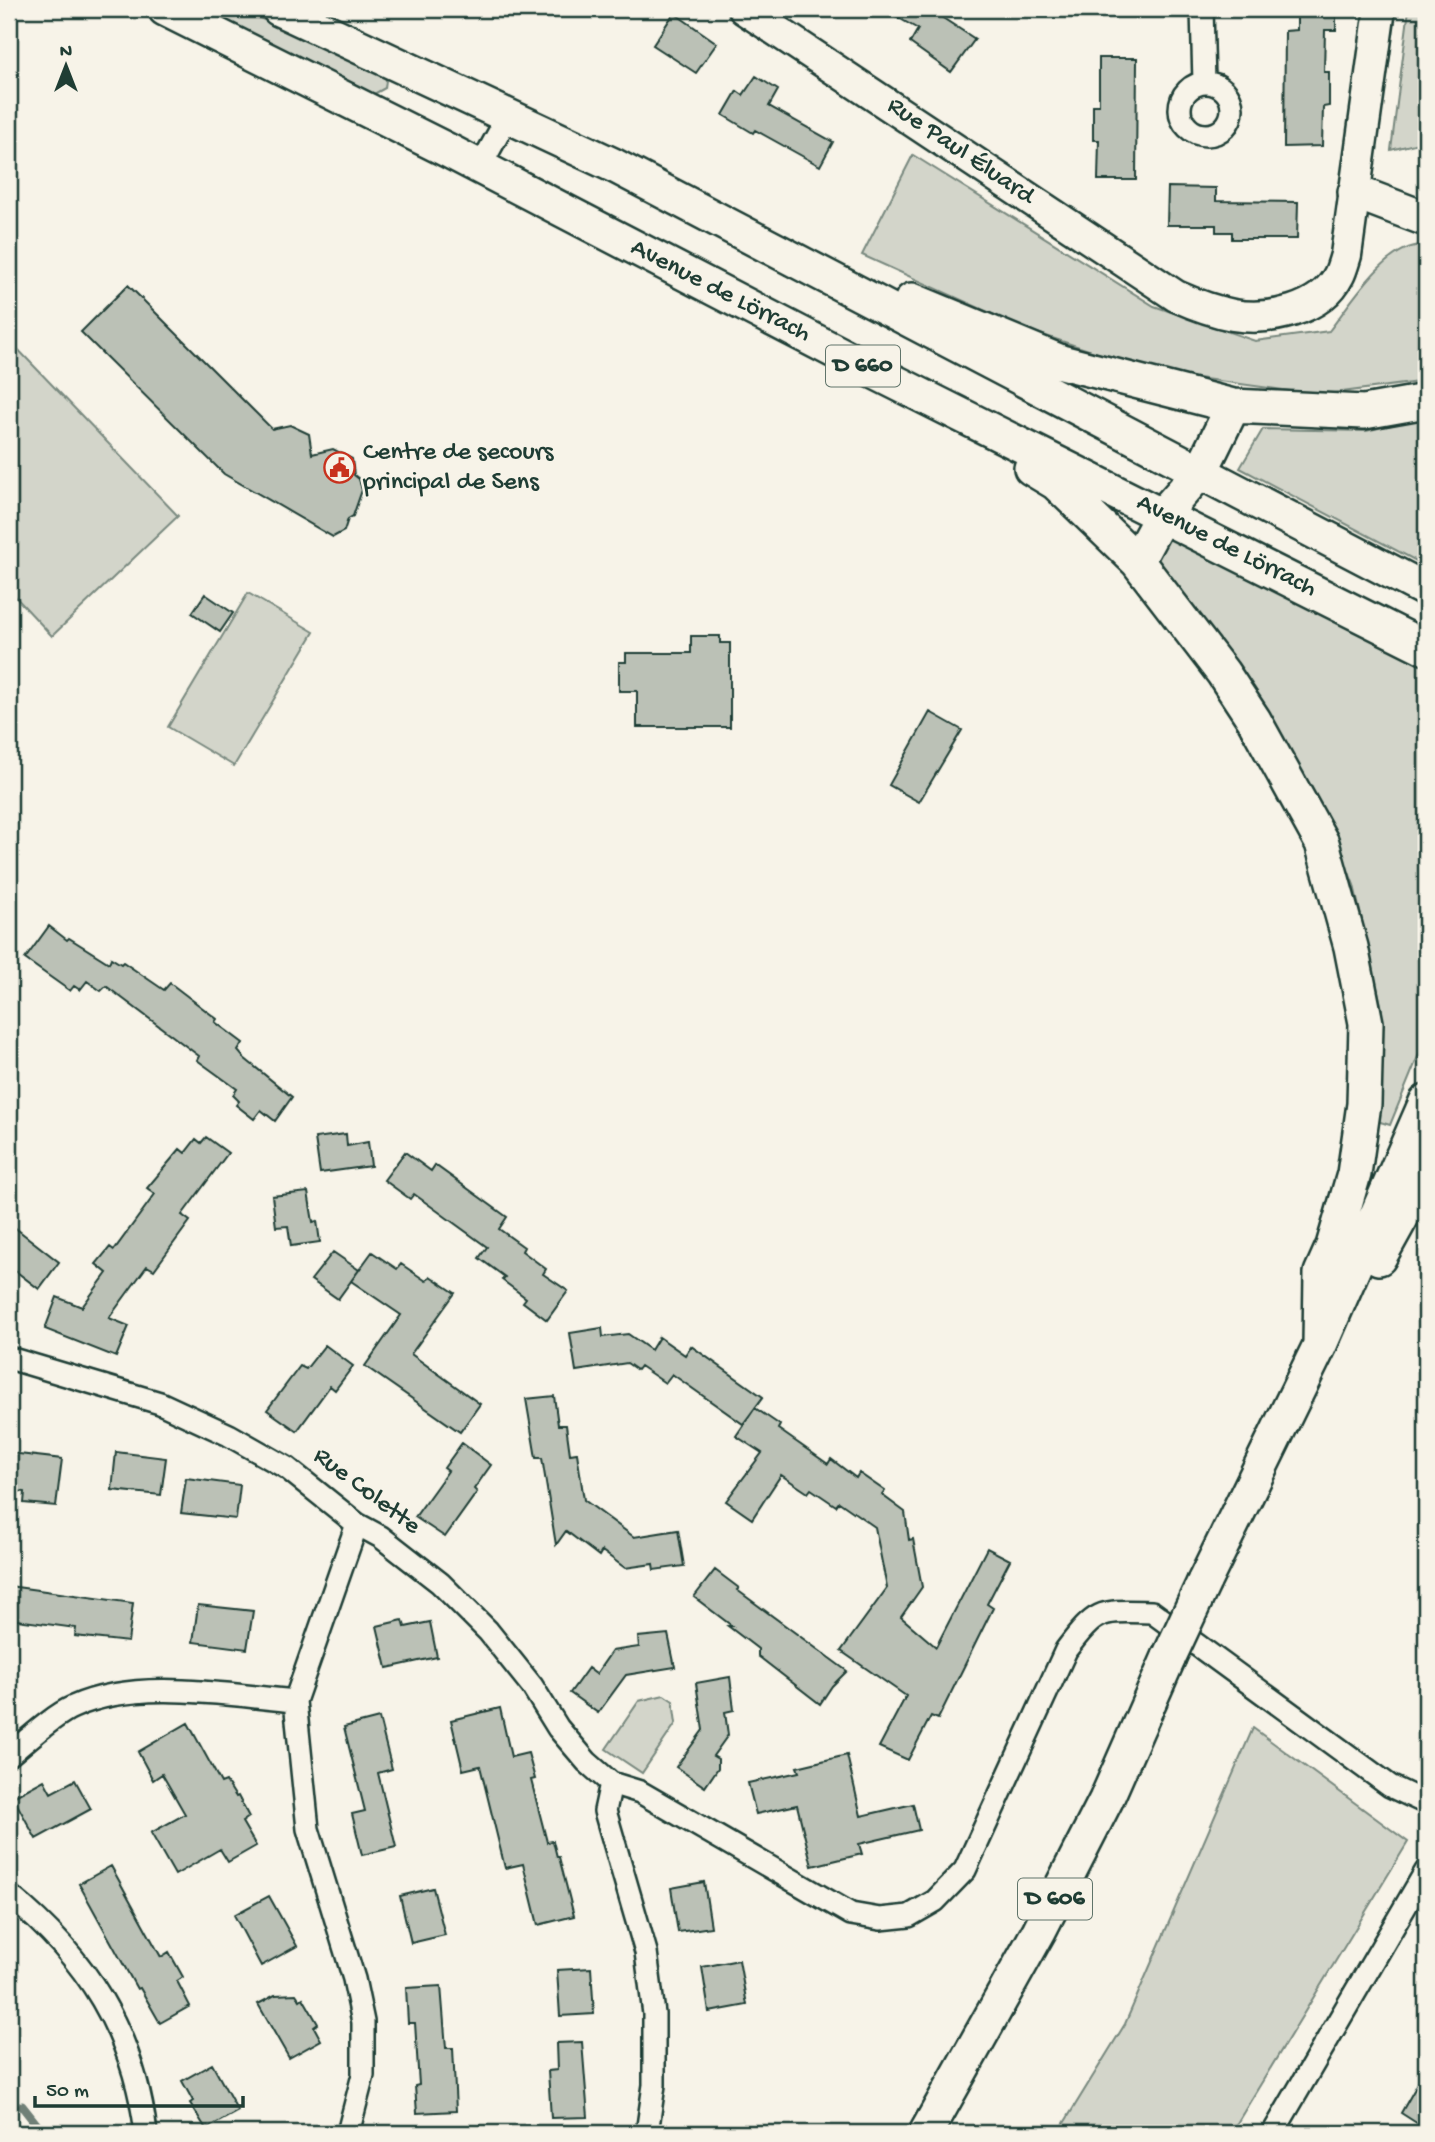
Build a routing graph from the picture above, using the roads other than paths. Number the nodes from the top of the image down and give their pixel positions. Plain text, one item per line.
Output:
1 (165, 9) edge
2 (279, 9) edge
3 (744, 9) edge
4 (1202, 9) edge
5 (1380, 9) edge
6 (1205, 83) dead end
7 (508, 116) junction
8 (480, 167) junction
9 (1354, 192) junction
10 (1426, 219) edge
11 (742, 233) junction
12 (871, 370) junction
13 (1426, 401) edge
14 (1233, 406) junction
15 (1201, 471) junction
16 (1162, 515) junction
17 (1137, 561) junction
18 (1426, 590) edge
19 (1426, 648) edge
20 (1426, 1102) edge
21 (1426, 1173) edge
22 (1339, 1300) junction
23 (1320, 1345) junction
24 (9, 1359) edge
25 (357, 1524) junction
26 (295, 1701) junction
27 (9, 1755) edge
28 (611, 1783) junction
29 (1426, 1803) edge
30 (1426, 1871) edge
31 (9, 1895) edge
32 (146, 2133) edge
33 (348, 2133) edge
34 (648, 2133) edge
35 (926, 2133) edge
36 (1273, 2133) edge

1 - 8 main road, Avenue de Lörrach / D 660
2 - 7 main road, Avenue de Lörrach / D 660
3 - 9 street, Rue Paul Éluard
4 - 6 street
5 - 9 street, Rue Paul Éluard
7 - 8 street
7 - 11 main road, Avenue de Lörrach / D 660
8 - 12 main road, Avenue de Lörrach / D 660
9 - 10 main road
11 - 14 main road
11 - 15 main road, Avenue de Lörrach / D 660
12 - 16 main road, Avenue de Lörrach / D 660
12 - 17 main road
13 - 14 main road
14 - 15 main road
15 - 16 main road
15 - 18 main road, Avenue de Lörrach / D 660
16 - 17 main road
16 - 19 main road, Avenue de Lörrach / D 660
17 - 23 main road
20 - 22 main road, D 606
21 - 22 main road
22 - 23 main road, D 606
23 - 35 main road, D 606, bridge
24 - 25 street, Rue Colette
25 - 26 street
25 - 28 street, Rue Colette
26 - 27 street
26 - 33 street
28 - 29 street
28 - 34 street
30 - 36 street
31 - 32 street

